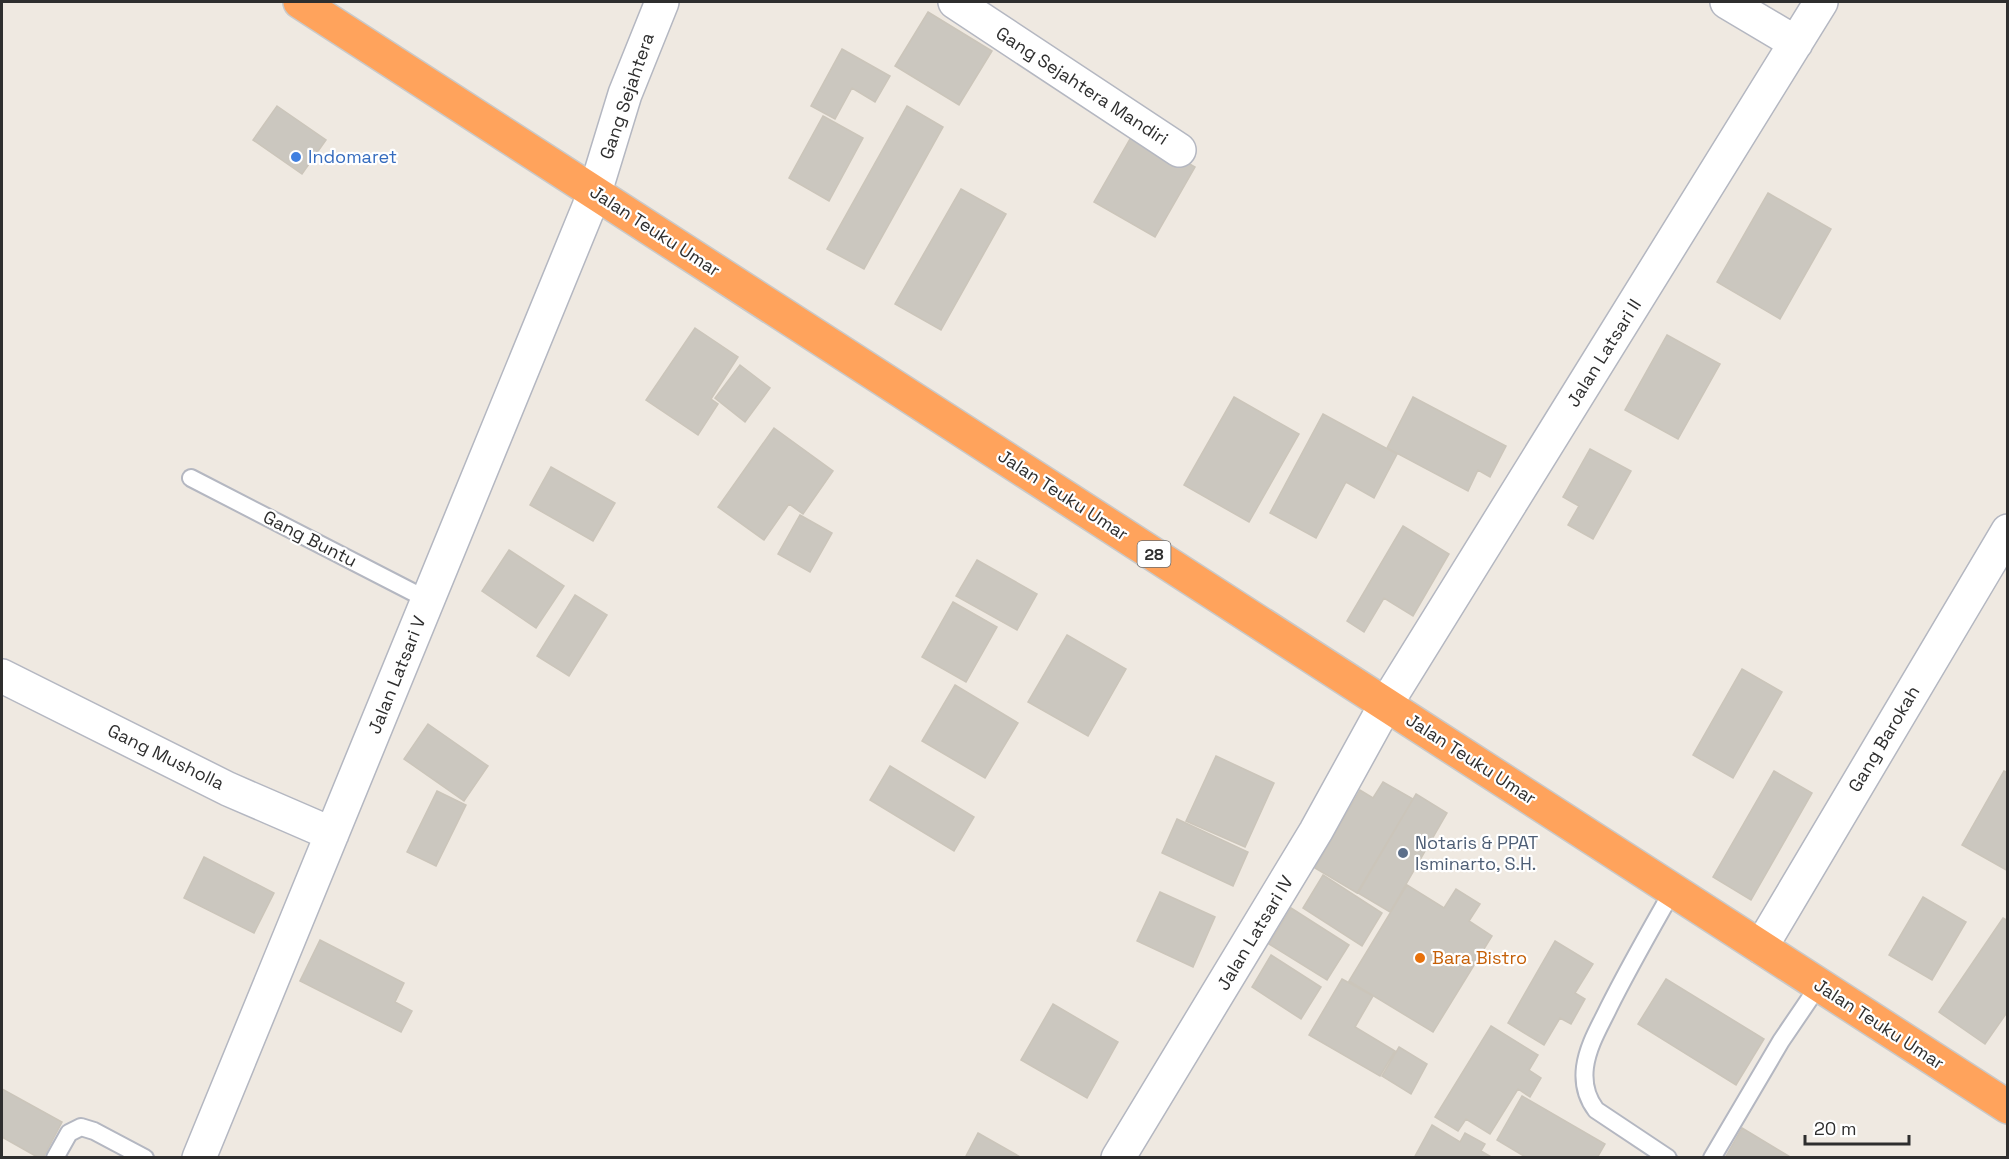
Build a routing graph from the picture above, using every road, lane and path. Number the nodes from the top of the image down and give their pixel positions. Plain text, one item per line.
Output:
1 (300, 2) edge
2 (662, 2) edge
3 (955, 2) edge
4 (1727, 2) edge
5 (1821, 2) edge
6 (1796, 43) junction
7 (1179, 150) dead end
8 (595, 192) junction
9 (191, 478) dead end
10 (2007, 531) edge
11 (428, 600) junction
12 (2, 676) edge
13 (1386, 704) junction
14 (332, 834) junction
15 (1673, 890) junction
16 (1761, 946) junction
17 (1819, 985) junction
18 (2007, 1107) edge
19 (55, 1158) edge
20 (145, 1158) edge
21 (199, 1158) edge
22 (1118, 1158) edge
23 (1668, 1158) edge
24 (1712, 1158) edge

1 - 8 highway, Jalan Teuku Umar / 28
2 - 8 street, Gang Sejahtera
3 - 7 street, Gang Sejahtera Mandiri
4 - 6 street
5 - 6 street, Jalan Latsari II
6 - 13 street, Jalan Latsari II
8 - 11 street, Jalan Latsari V
8 - 13 highway, Jalan Teuku Umar / 28
9 - 11 lane, Gang Buntu
10 - 16 street, Gang Barokah
11 - 14 street, Jalan Latsari V
12 - 14 street, Gang Musholla
13 - 15 highway, Jalan Teuku Umar / 28
13 - 22 street, Jalan Latsari IV
14 - 21 street, Jalan Latsari V
15 - 16 highway, Jalan Teuku Umar / 28
15 - 23 lane
16 - 17 highway, Jalan Teuku Umar / 28
17 - 18 highway, Jalan Teuku Umar / 28
17 - 24 lane
19 - 20 lane

